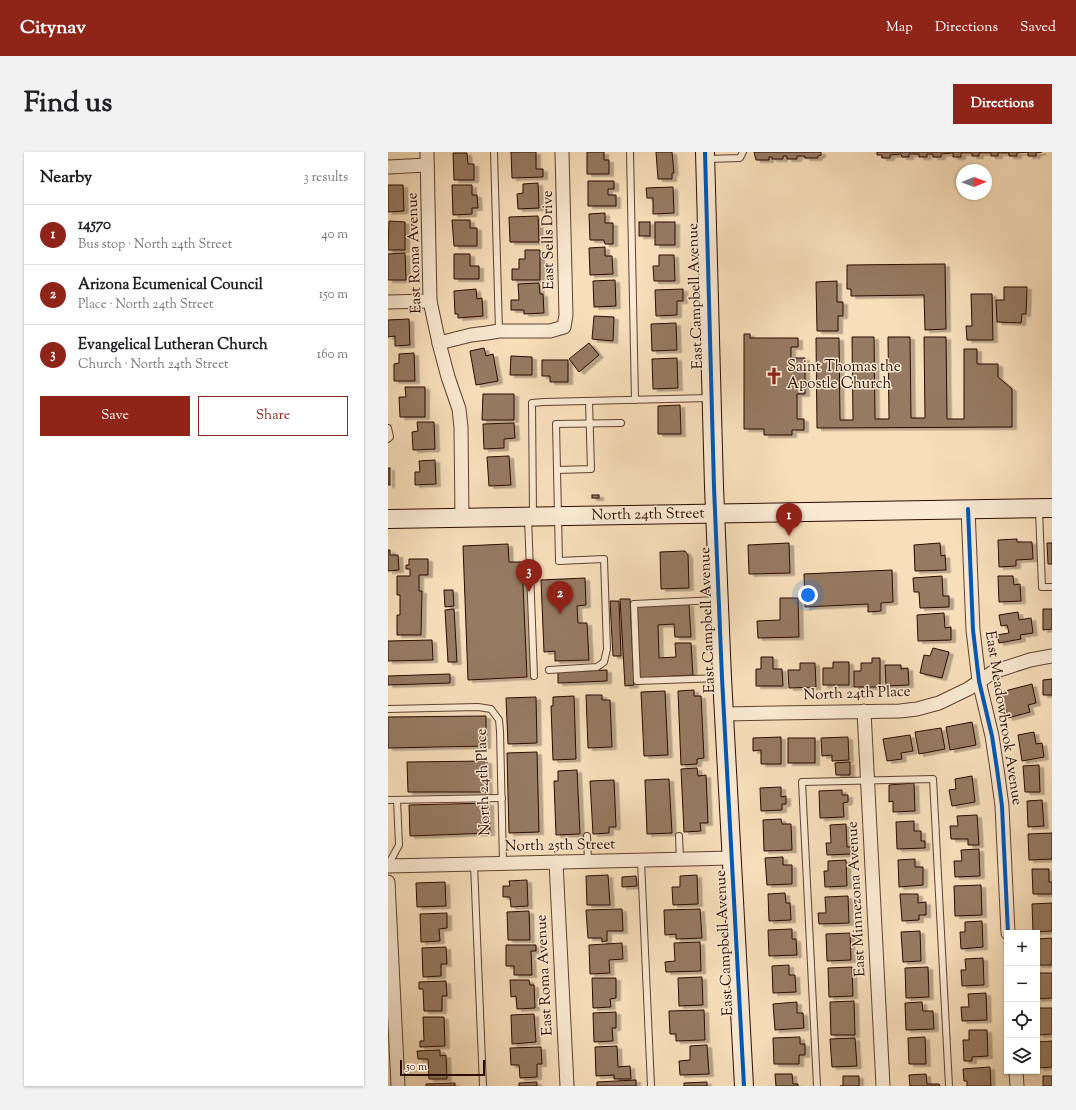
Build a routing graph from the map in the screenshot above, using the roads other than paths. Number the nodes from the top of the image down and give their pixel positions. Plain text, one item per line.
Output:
1 (427, 152) edge
2 (494, 152) edge
3 (562, 152) edge
4 (630, 152) edge
5 (744, 152) edge
6 (705, 156) edge
7 (427, 165) junction
8 (388, 167) edge
9 (430, 301) junction
10 (388, 302) edge
11 (499, 331) junction
12 (439, 343) junction
13 (711, 398) junction
14 (635, 400) junction
15 (589, 401) junction
16 (590, 423) junction
17 (621, 423) dead end
18 (388, 428) edge
19 (388, 439) edge
20 (557, 470) junction
21 (1045, 508) edge
22 (968, 509) junction
23 (716, 513) junction
24 (558, 516) junction
25 (530, 517) junction
26 (462, 518) junction
27 (388, 519) edge
28 (1052, 587) edge
29 (719, 600) junction
30 (1052, 656) edge
31 (549, 670) dead end
32 (534, 676) dead end
33 (722, 678) junction
34 (979, 681) junction
35 (388, 709) edge
36 (864, 711) junction
37 (725, 714) junction
38 (867, 780) junction
39 (502, 798) junction
40 (388, 800) edge
41 (397, 800) junction
42 (587, 836) dead end
43 (679, 836) dead end
44 (732, 858) junction
45 (680, 860) junction
46 (641, 861) junction
47 (556, 862) junction
48 (588, 862) junction
49 (503, 863) junction
50 (474, 864) junction
51 (388, 865) edge
52 (388, 882) edge
53 (1008, 930) edge
54 (1016, 1074) edge
55 (398, 1086) edge
56 (483, 1086) edge
57 (567, 1086) edge
58 (652, 1086) edge
59 (744, 1086) edge
60 (817, 1086) edge
61 (883, 1086) edge
62 (949, 1086) edge
63 (1017, 1086) edge

1 - 7 street, East Roma Avenue
2 - 11 lane
3 - 11 street, East Sells Drive
4 - 14 lane
5 - 6 lane
6 - 13 street, East Campbell Avenue
7 - 8 street
7 - 9 street, East Roma Avenue
9 - 10 street
9 - 12 street, East Roma Avenue
11 - 12 street
12 - 26 street, East Roma Avenue
13 - 14 lane
13 - 23 street, East Campbell Avenue
14 - 15 lane
15 - 16 lane
15 - 25 lane
16 - 17 lane
16 - 20 lane
16 - 20 lane
18 - 19 lane
20 - 24 lane
21 - 22 street, North 24th Street
21 - 28 lane
22 - 23 street, North 24th Street
22 - 34 street, East Meadowbrook Avenue
23 - 24 street, North 24th Street
23 - 29 street, East Campbell Avenue
24 - 25 street, North 24th Street
24 - 31 lane
25 - 26 street, North 24th Street
25 - 32 lane
26 - 27 street, North 24th Street
29 - 33 street, East Campbell Avenue
29 - 33 lane
30 - 34 street, North 24th Place
33 - 37 street, East Campbell Avenue
34 - 36 street, North 24th Place
34 - 53 street, East Meadowbrook Avenue
35 - 39 lane, North 24th Place
36 - 37 street, North 24th Place
36 - 38 street, East Minnezona Avenue
37 - 44 street, East Campbell Avenue
38 - 60 lane
38 - 61 street, East Minnezona Avenue
38 - 62 lane
39 - 41 lane
39 - 49 lane, North 24th Place
40 - 41 lane
41 - 51 lane
42 - 48 lane
43 - 45 lane
44 - 45 street, North 25th Street
44 - 59 street, East Campbell Avenue
45 - 46 street, North 25th Street
46 - 48 street, North 25th Street
46 - 58 lane
47 - 48 street, North 25th Street
47 - 49 street, North 25th Street
47 - 57 street, East Roma Avenue
49 - 50 street, North 25th Street
50 - 51 street, North 25th Street
50 - 56 lane
52 - 55 street
54 - 63 street

